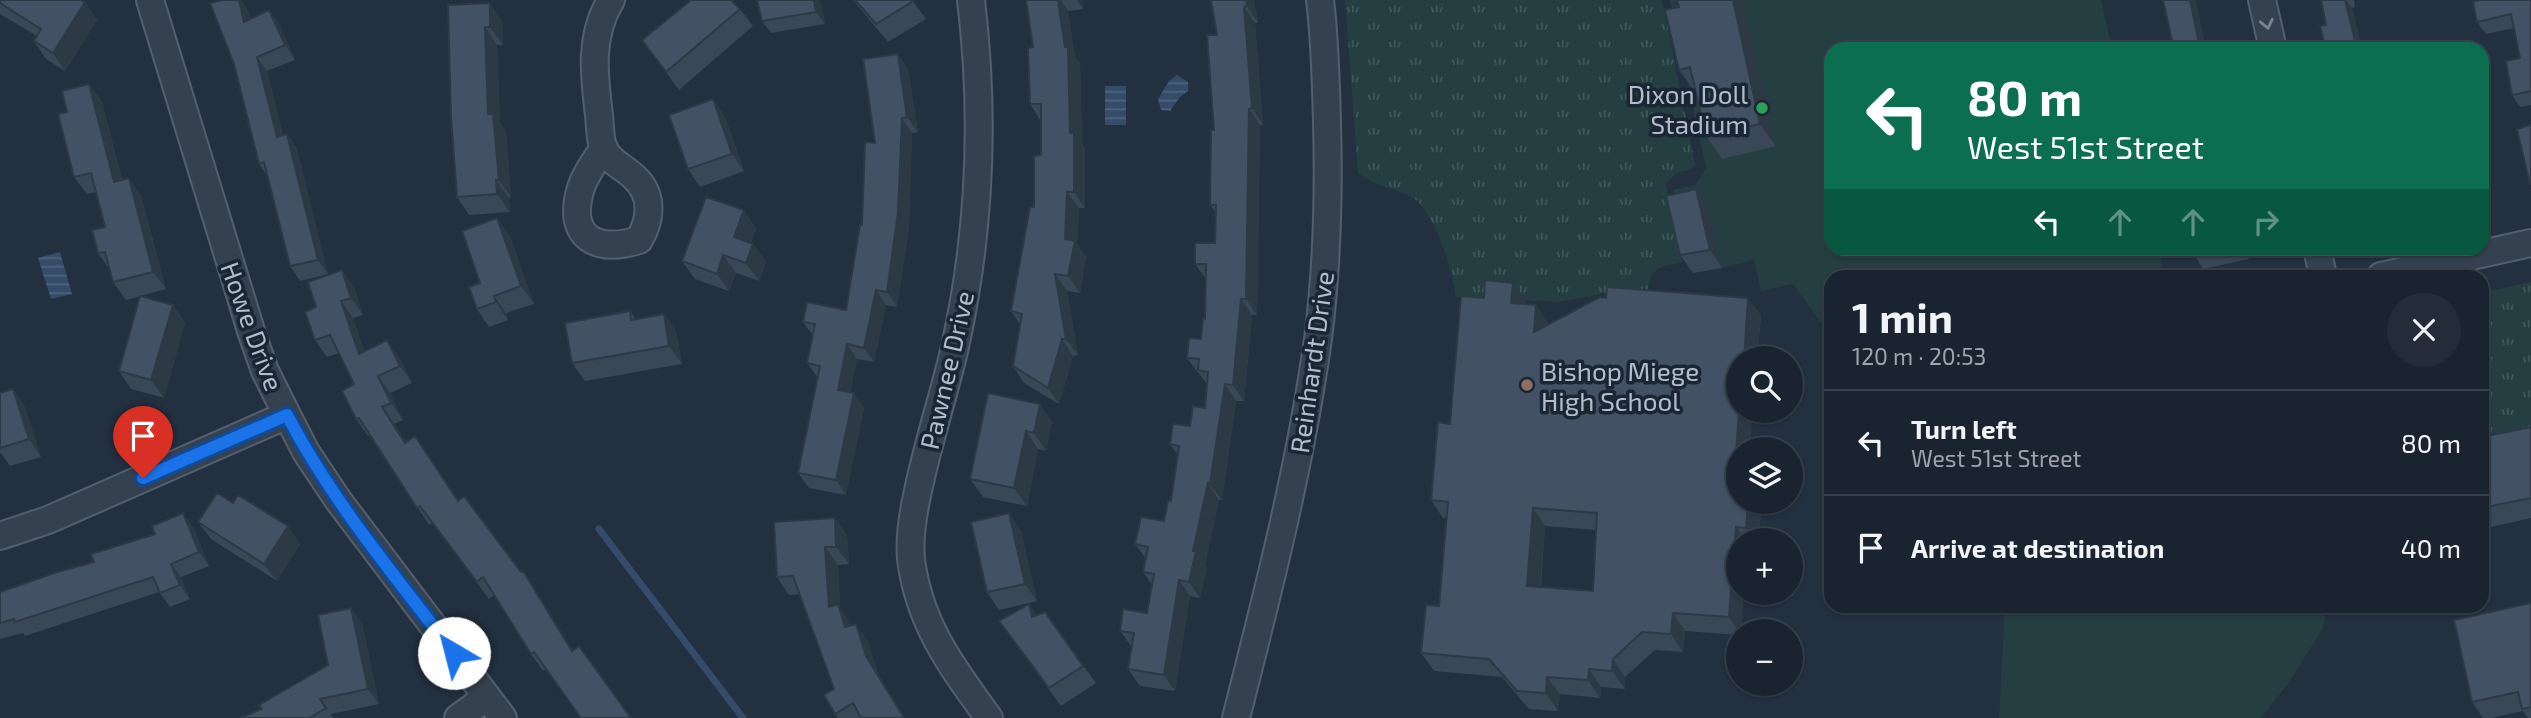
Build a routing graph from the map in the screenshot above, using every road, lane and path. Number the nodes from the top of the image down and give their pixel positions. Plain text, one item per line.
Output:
1 (150, 0) edge
2 (611, 0) edge
3 (971, 0) edge
4 (1320, 0) edge
5 (2262, 0) edge
6 (2271, 42) edge
7 (604, 148) dead end
8 (2531, 243) edge
9 (2489, 252) edge
10 (2472, 256) edge
11 (2408, 270) edge
12 (287, 415) junction
13 (0, 536) edge
14 (487, 697) junction
15 (458, 718) edge
16 (503, 718) edge
17 (989, 718) edge
18 (1237, 718) edge

1 - 12 street, Howe Drive
2 - 7 street
3 - 17 street, Pawnee Drive
4 - 18 street, Reinhardt Drive
5 -> 6 street
8 - 9 street
10 - 11 street
12 - 13 street
12 - 14 street, Howe Drive
14 - 15 street
14 - 16 street, Howe Drive

